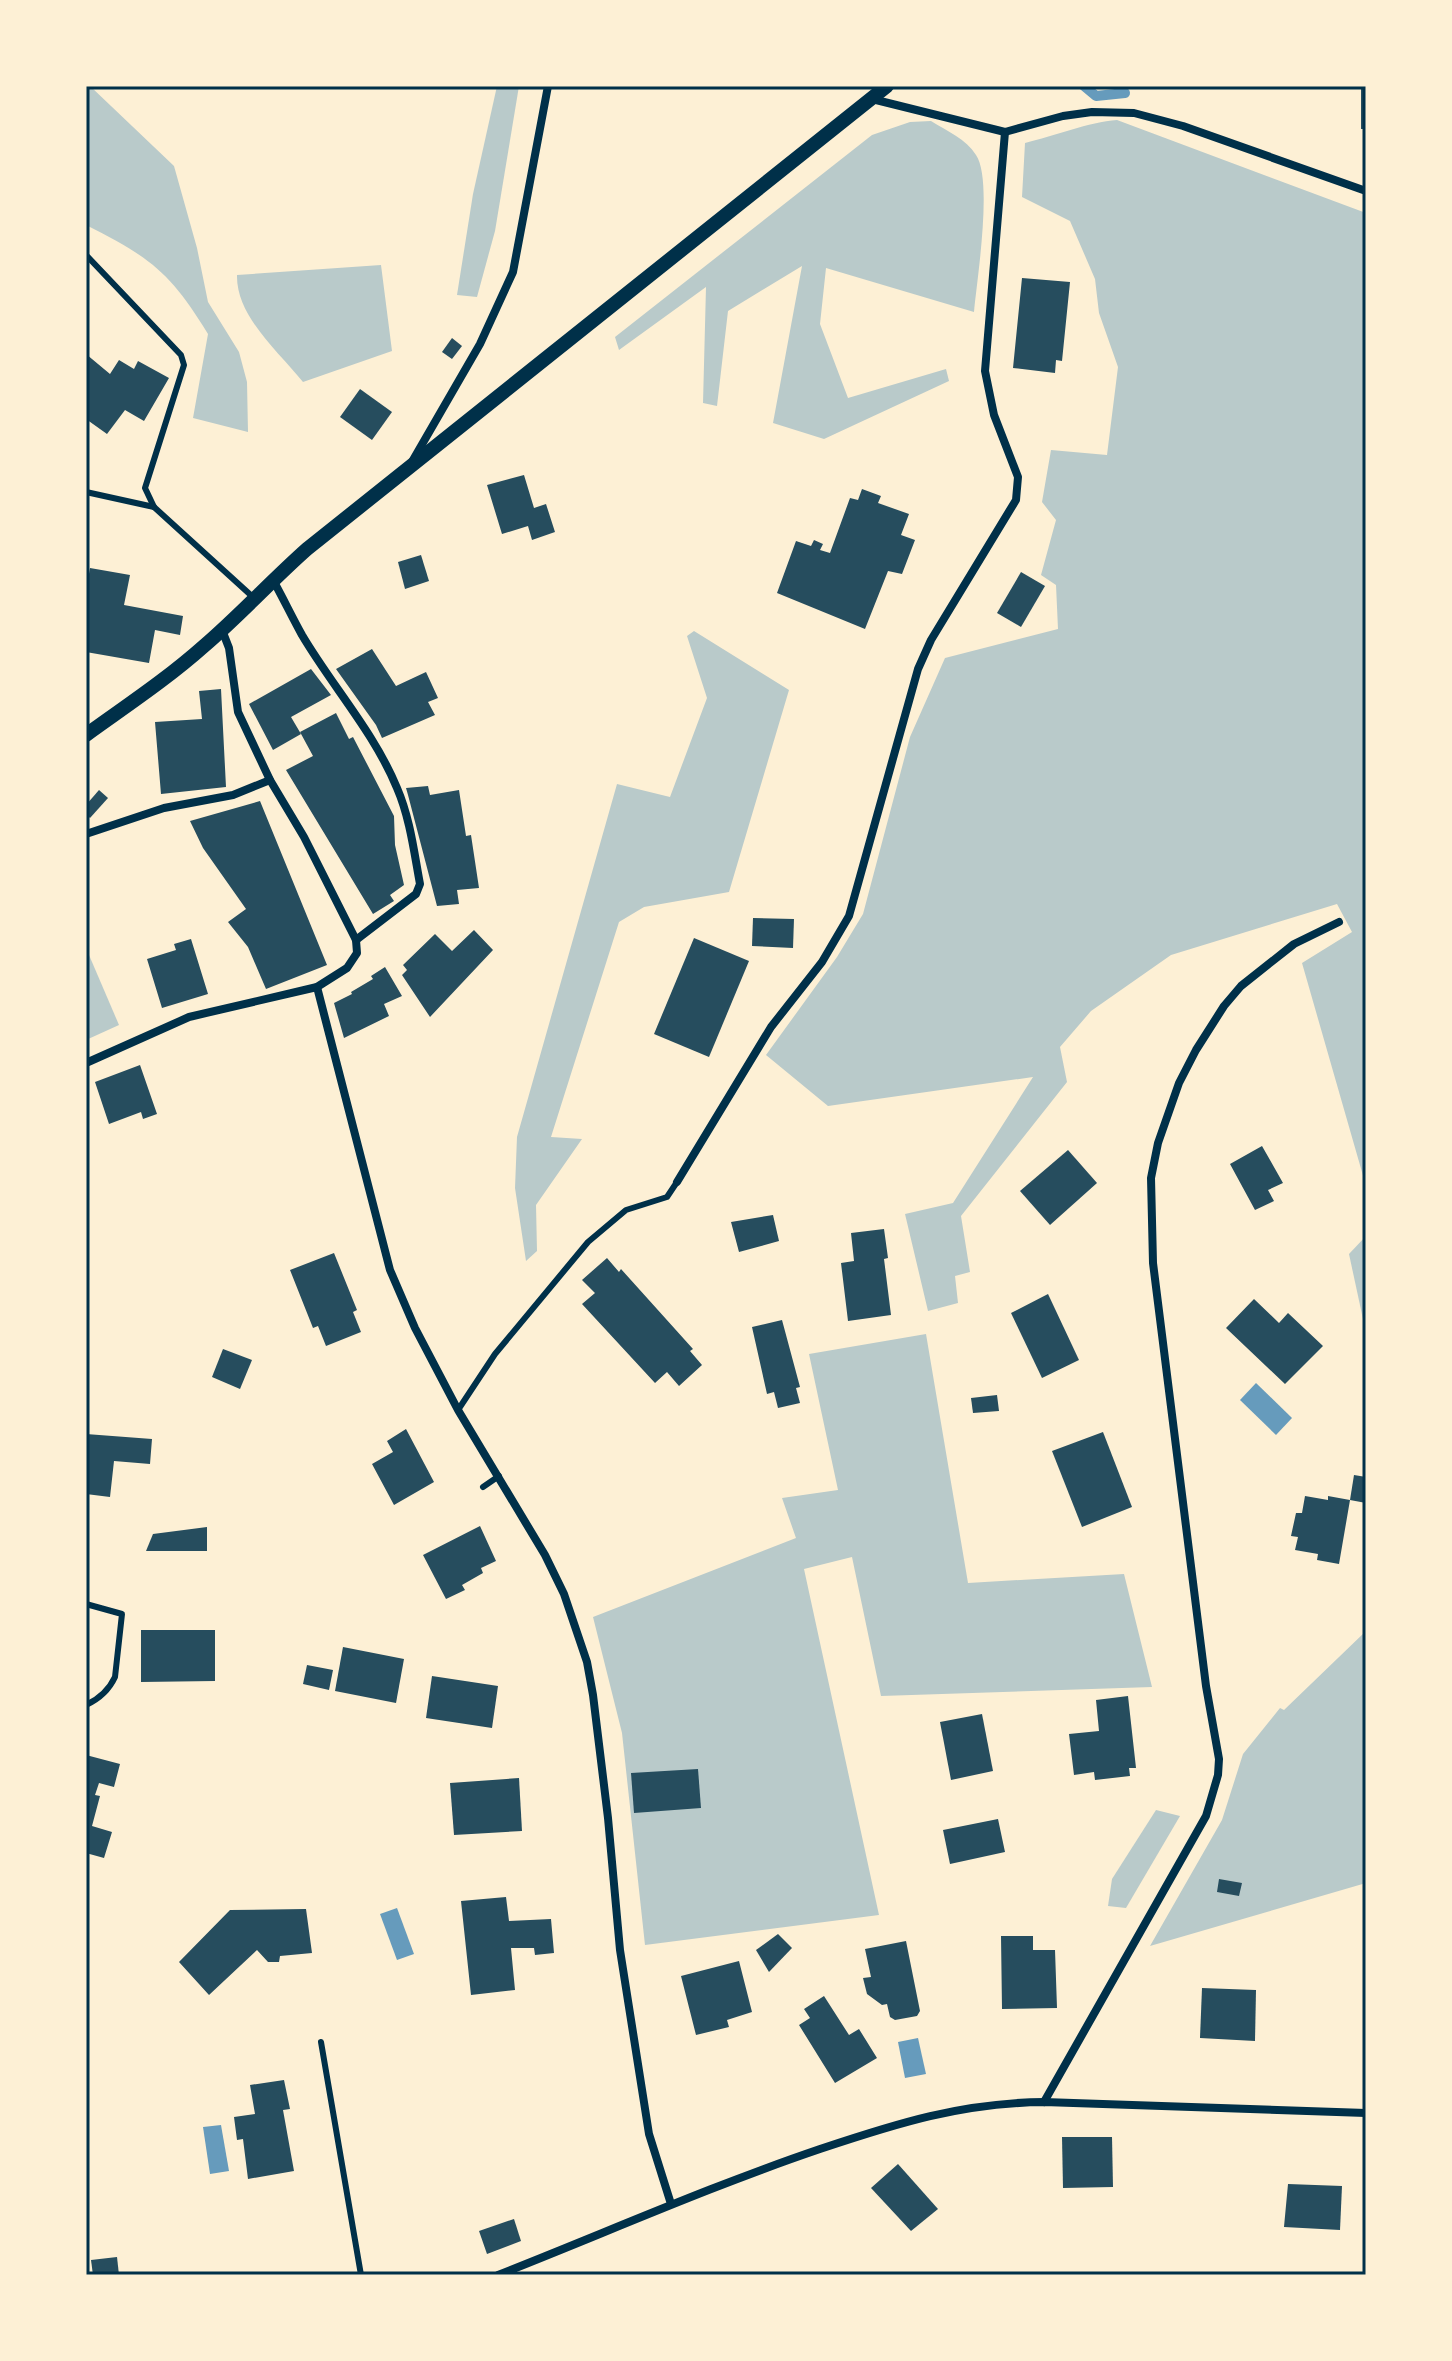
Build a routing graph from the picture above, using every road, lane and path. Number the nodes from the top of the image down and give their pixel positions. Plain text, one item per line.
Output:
1 (548, 86) edge
2 (887, 86) edge
3 (872, 98) junction
4 (1005, 132) junction
5 (1366, 191) edge
6 (86, 255) edge
7 (407, 471) junction
8 (86, 492) edge
9 (154, 507) junction
10 (273, 579) junction
11 (254, 598) junction
12 (222, 630) junction
13 (86, 735) edge
14 (270, 780) junction
15 (86, 834) edge
16 (1339, 922) dead end
17 (356, 940) junction
18 (317, 987) junction
19 (86, 1063) edge
20 (677, 1182) joint
21 (458, 1410) junction
22 (499, 1476) junction
23 (483, 1487) dead end
24 (86, 1604) edge
25 (86, 1705) edge
26 (321, 2042) dead end
27 (1044, 2102) junction
28 (1366, 2113) edge
29 (671, 2204) junction
30 (361, 2275) edge
31 (498, 2275) edge

1 - 7 street
2 - 3 street
3 - 4 street
3 - 7 street
4 - 5 street
4 - 20 street
6 - 9 lane
7 - 10 street
8 - 9 lane
9 - 11 lane
10 - 11 street
10 - 17 street
11 - 12 street
12 - 13 street
12 - 14 street
14 - 15 street
14 - 17 street
16 - 27 street
17 - 18 street
18 - 19 street
18 - 21 street
20 - 21 lane
21 - 22 street
22 - 23 lane
22 - 29 street
24 - 25 lane
26 - 30 lane
27 - 28 street
27 - 29 street
29 - 31 street

